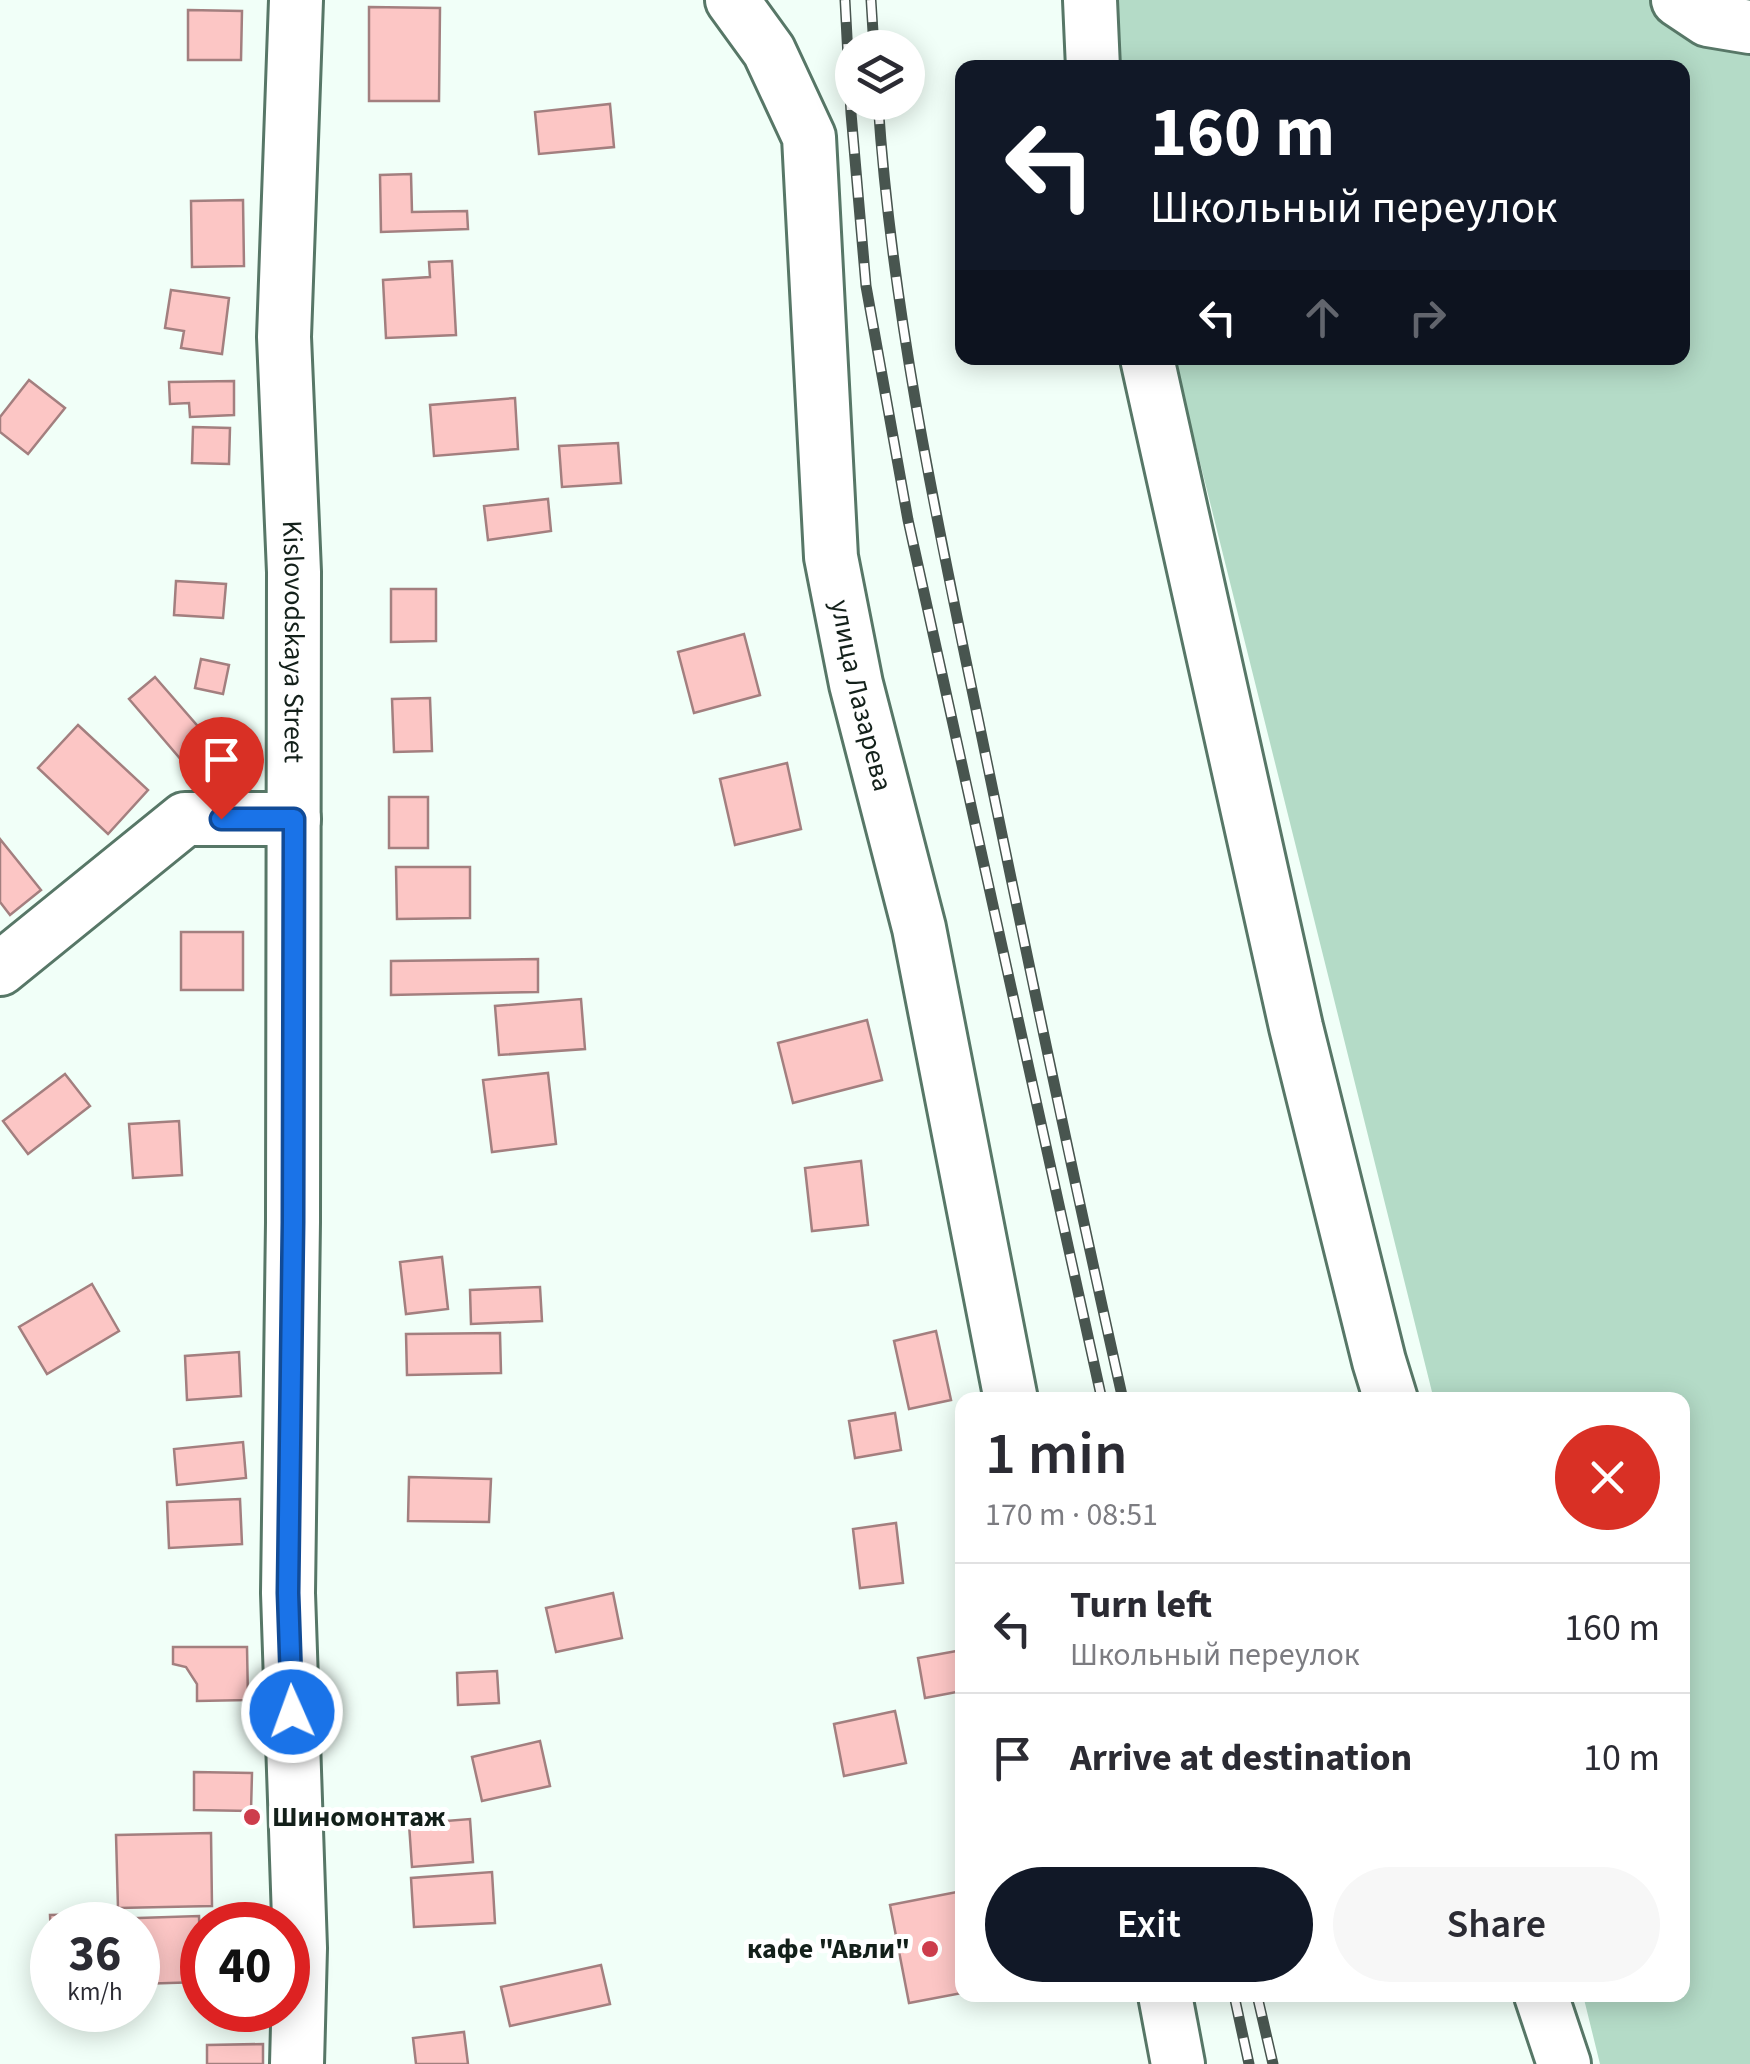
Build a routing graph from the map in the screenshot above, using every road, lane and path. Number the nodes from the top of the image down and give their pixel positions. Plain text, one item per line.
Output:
1 (296, 0) edge
2 (732, 0) edge
3 (1090, 0) edge
4 (1678, 0) edge
5 (1750, 27) edge
6 (1093, 60) edge
7 (1149, 365) edge
8 (294, 819) junction
9 (0, 968) edge
10 (1009, 1392) edge
11 (1388, 1392) edge
12 (1167, 2002) edge
13 (1543, 2002) edge
14 (298, 2064) edge
15 (1178, 2064) edge
16 (1564, 2064) edge

1 - 8 street, Kislovodskaya Street
2 - 10 street, улица Лазарева
3 - 6 street
4 - 5 street
7 - 11 street
8 - 9 street
8 - 14 street, Kislovodskaya Street
12 - 15 street
13 - 16 street

